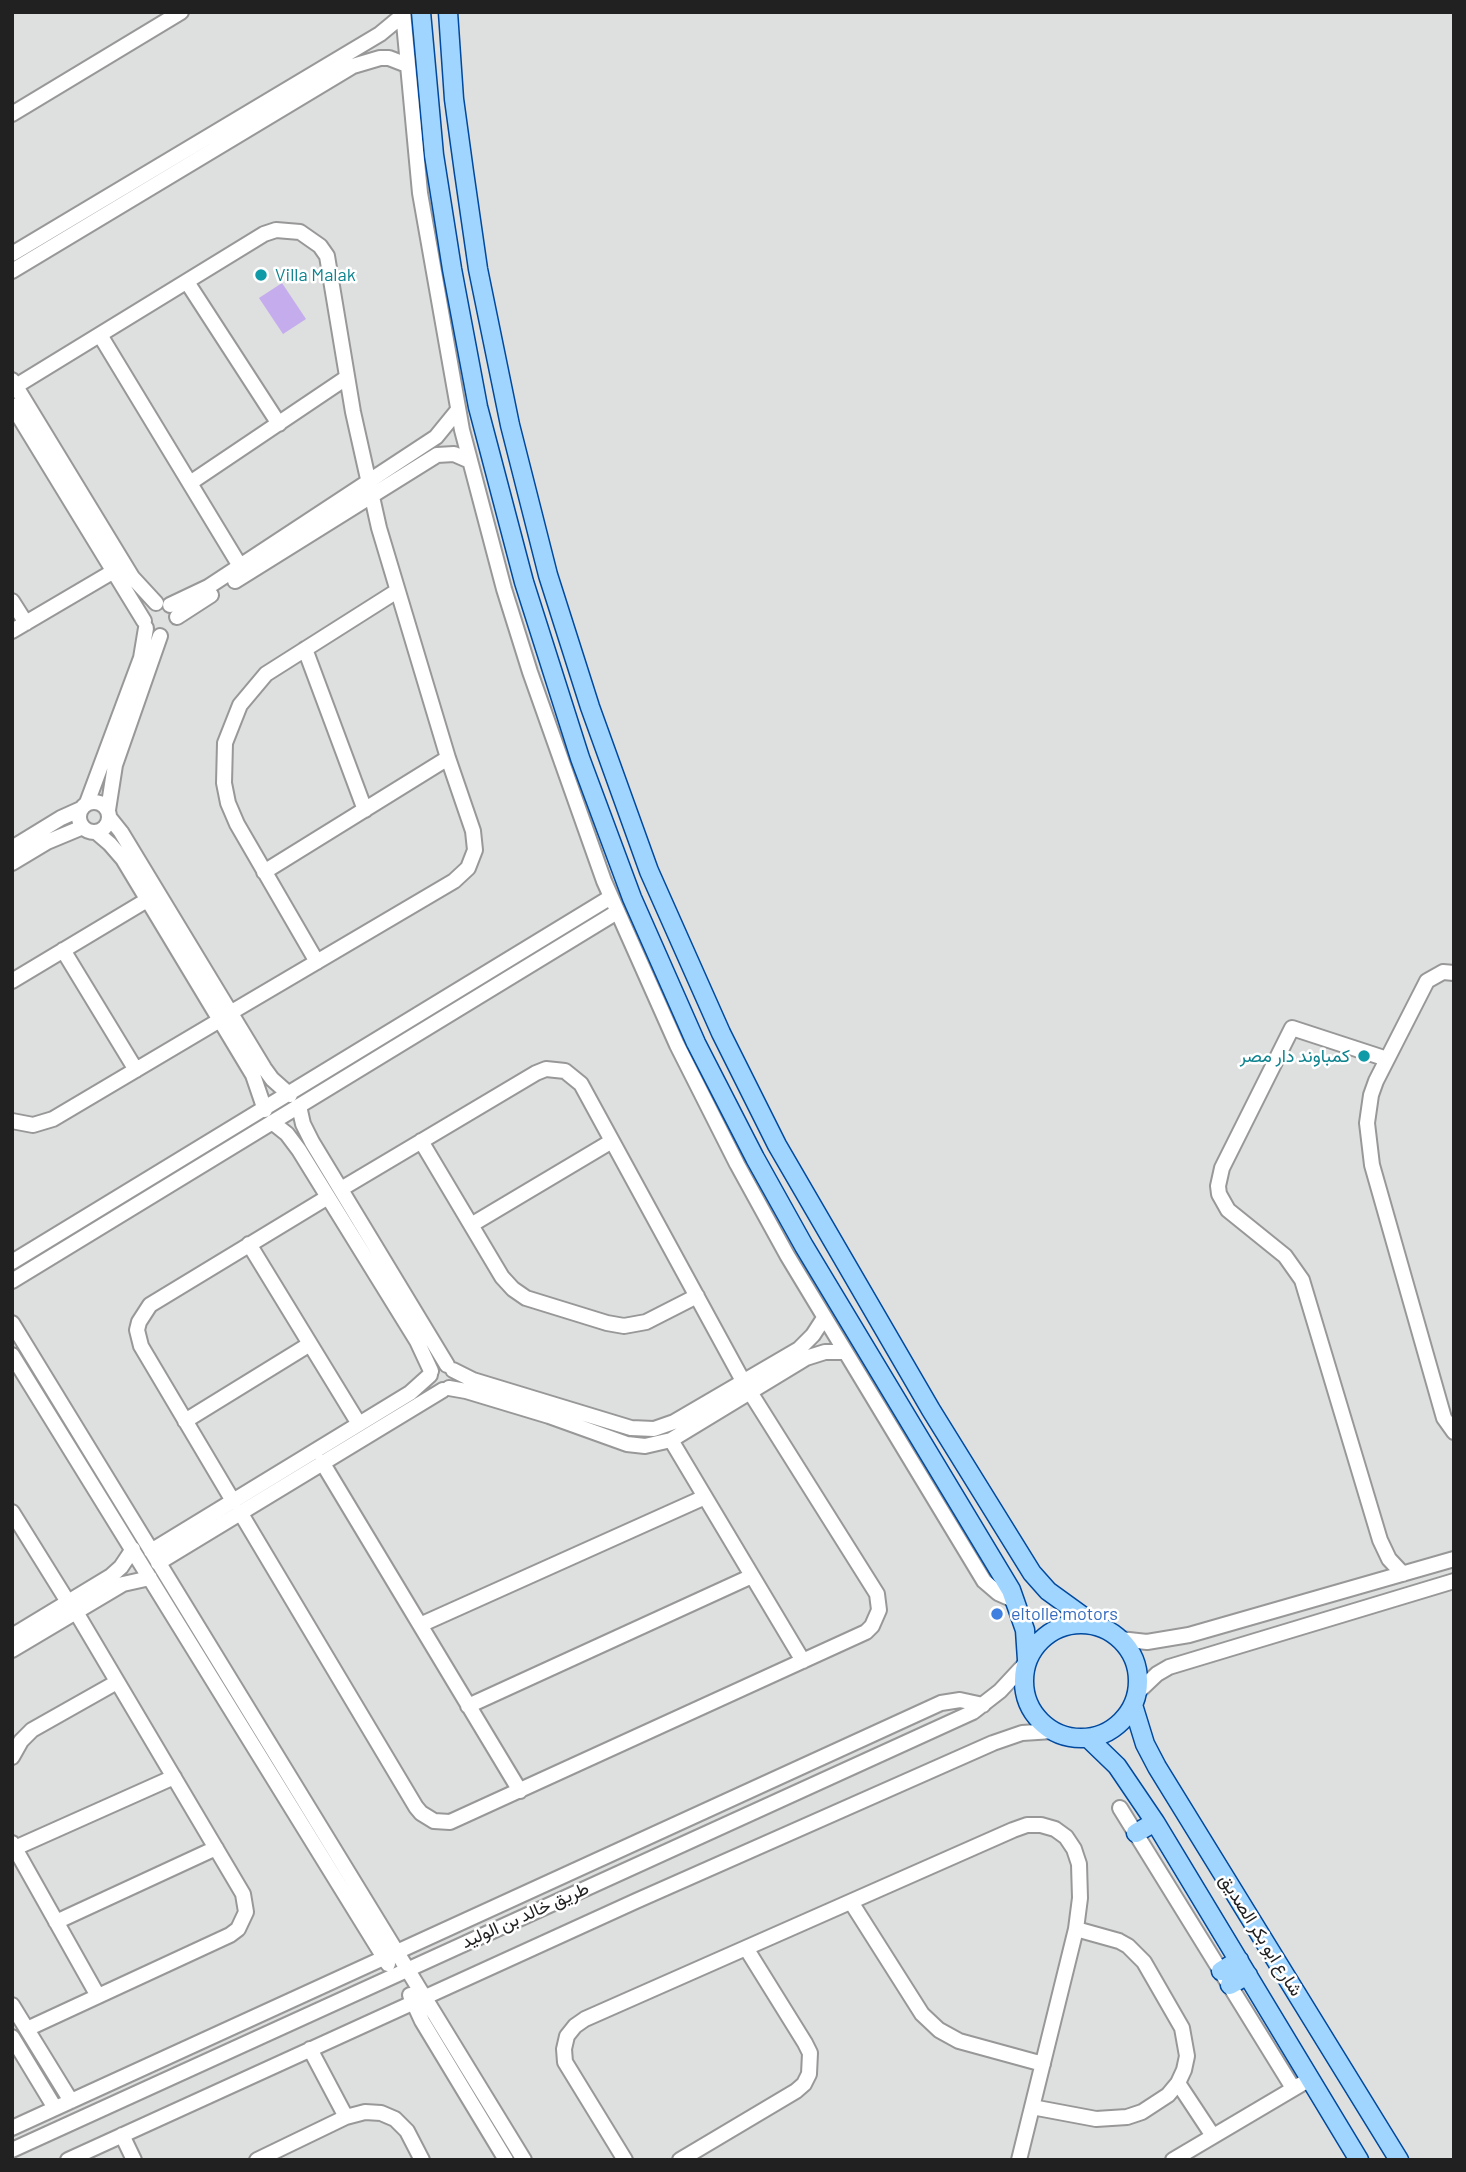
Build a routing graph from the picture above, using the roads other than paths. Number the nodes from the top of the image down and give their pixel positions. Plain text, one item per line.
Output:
1 (151, 12) edge
2 (181, 12) edge
3 (421, 12) edge
4 (448, 12) edge
5 (403, 14) edge
6 (152, 30) junction
7 (407, 65) junction
8 (12, 114) edge
9 (81, 221) junction
10 (12, 254) edge
11 (12, 271) edge
12 (187, 282) junction
13 (100, 335) junction
14 (346, 378) junction
15 (14, 383) edge
16 (12, 405) edge
17 (458, 411) junction
18 (279, 424) junction
19 (470, 461) junction
20 (190, 483) junction
21 (369, 489) junction
22 (240, 566) junction
23 (114, 571) junction
24 (397, 591) junction
25 (12, 601) edge
26 (168, 608) junction
27 (26, 623) junction
28 (145, 625) junction
29 (12, 631) edge
30 (160, 636) junction
31 (306, 649) junction
32 (590, 706) junction
33 (565, 714) junction
34 (604, 748) junction
35 (448, 758) junction
36 (580, 758) junction
37 (84, 806) junction
38 (365, 810) junction
39 (108, 814) junction
40 (89, 829) junction
41 (12, 848) edge
42 (12, 863) edge
43 (264, 872) junction
44 (611, 897) junction
45 (147, 900) junction
46 (617, 912) junction
47 (63, 950) junction
48 (317, 962) junction
49 (1454, 973) edge
50 (12, 981) edge
51 (225, 1017) junction
52 (1387, 1059) junction
53 (136, 1070) junction
54 (295, 1100) junction
55 (268, 1116) junction
56 (12, 1121) edge
57 (421, 1141) junction
58 (612, 1141) junction
59 (334, 1193) junction
60 (471, 1225) junction
61 (249, 1244) junction
62 (51, 1248) junction
63 (12, 1262) edge
64 (12, 1281) edge
65 (697, 1296) junction
66 (824, 1318) junction
67 (12, 1323) edge
68 (310, 1344) junction
69 (845, 1352) junction
70 (12, 1355) edge
71 (450, 1367) junction
72 (430, 1373) junction
73 (48, 1382) junction
74 (747, 1387) junction
75 (446, 1389) junction
76 (34, 1391) junction
77 (185, 1420) junction
78 (359, 1424) junction
79 (1454, 1432) edge
80 (671, 1440) junction
81 (322, 1462) junction
82 (705, 1497) junction
83 (237, 1506) junction
84 (12, 1512) edge
85 (133, 1549) junction
86 (155, 1557) junction
87 (1454, 1559) edge
88 (1403, 1574) junction
89 (752, 1576) junction
90 (150, 1578) junction
91 (1454, 1581) edge
92 (1016, 1601) junction
93 (72, 1607) junction
94 (420, 1625) junction
95 (1095, 1625) junction
96 (1189, 1635) junction
97 (12, 1636) edge
98 (1120, 1639) junction
99 (12, 1650) edge
100 (1195, 1659) junction
101 (803, 1661) junction
102 (1027, 1661) junction
103 (117, 1682) junction
104 (230, 1693) junction
105 (1135, 1699) junction
106 (983, 1705) junction
107 (468, 1706) junction
108 (1053, 1731) junction
109 (1088, 1738) junction
110 (12, 1757) edge
111 (174, 1777) junction
112 (520, 1791) junction
113 (1120, 1808) dead end
114 (1155, 1822) junction
115 (1136, 1833) junction
116 (14, 1846) edge
117 (216, 1848) junction
118 (1229, 1884) junction
119 (1203, 1900) junction
120 (851, 1902) junction
121 (56, 1922) junction
122 (1076, 1929) junction
123 (746, 1948) junction
124 (398, 1953) junction
125 (384, 1960) junction
126 (1243, 1967) junction
127 (402, 1972) junction
128 (1225, 1978) junction
129 (98, 1996) junction
130 (419, 1999) junction
131 (12, 2005) edge
132 (27, 2029) junction
133 (12, 2037) edge
134 (310, 2049) junction
135 (1043, 2064) junction
136 (1310, 2078) junction
137 (1178, 2083) junction
138 (1293, 2088) junction
139 (71, 2101) junction
140 (1032, 2107) junction
141 (55, 2108) junction
142 (346, 2117) junction
143 (12, 2128) edge
144 (122, 2135) junction
145 (1213, 2136) junction
146 (12, 2150) edge
147 (68, 2160) edge
148 (134, 2160) edge
149 (257, 2160) edge
150 (422, 2160) edge
151 (506, 2160) edge
152 (524, 2160) edge
153 (625, 2160) edge
154 (680, 2160) edge
155 (1019, 2160) edge
156 (1172, 2160) edge
157 (1359, 2160) edge
158 (1399, 2160) edge

1 - 6 street
2 - 6 street
3 - 33 main road
4 - 32 main road
5 - 7 street
5 - 9 street
6 - 8 street
7 - 9 street
7 - 17 street
9 - 10 street
9 - 11 street
12 - 13 street
12 - 14 street
12 - 18 street
13 - 15 street
13 - 20 street
14 - 18 street
14 - 21 street
15 - 26 street
16 - 23 street
17 - 19 street
17 - 21 street
18 - 20 street
19 - 21 street
19 - 44 street
20 - 22 street
21 - 22 street
21 - 24 street
21 - 26 street
22 - 26 street
23 - 27 street
23 - 28 street
24 - 31 street
24 - 35 street
25 - 27 street
26 - 28 street
26 - 30 street
27 - 29 street
28 - 30 street
28 - 37 street
30 - 39 street
31 - 38 street
31 - 43 street
32 - 33 main road
32 - 34 main road
33 - 36 main road
34 - 36 main road
34 - 95 main road
35 - 38 street
35 - 48 street
36 - 92 main road
37 - 39 street
37 - 40 street
37 - 41 street
38 - 43 street
39 - 40 street
39 - 51 street
40 - 42 street
40 - 45 street
43 - 48 street
44 - 46 street
44 - 54 street
45 - 47 street
45 - 51 street
46 - 54 street
46 - 66 street
47 - 50 street
47 - 53 street
48 - 51 street
49 - 52 street
51 - 53 street
51 - 54 street
51 - 55 street
52 - 79 street
52 - 88 street
53 - 56 street
54 - 55 street
54 - 59 street
55 - 59 street
55 - 62 street
57 - 58 street
57 - 59 street
57 - 60 street
58 - 60 street
58 - 65 street
59 - 61 street
59 - 71 street
59 - 72 street
60 - 65 street
61 - 68 street
61 - 77 street
62 - 63 street
62 - 64 street
65 - 74 street
66 - 69 street
66 - 74 street
67 - 73 street
68 - 77 street
68 - 78 street
69 - 74 street
69 - 92 street
70 - 76 street
71 - 72 street
71 - 74 street
71 - 75 street
72 - 75 street
72 - 78 street
73 - 76 street
73 - 86 street
74 - 80 street
74 - 101 street
75 - 80 street
75 - 81 street
76 - 85 street
77 - 83 street
78 - 83 street
80 - 82 street
81 - 83 street
81 - 94 street
82 - 89 street
82 - 94 street
83 - 86 street
83 - 112 street
84 - 93 street
85 - 90 street
85 - 93 street
86 - 104 street
87 - 88 street
88 - 96 street
89 - 101 street
89 - 107 street
90 - 93 street
90 - 104 street
91 - 100 street
92 - 102 main road
93 - 97 street
93 - 99 street
93 - 103 street
94 - 107 street
95 - 98 main road
95 - 102 main road
96 - 98 street
96 - 100 street
98 - 105 main road
100 - 105 street
101 - 112 street
102 - 106 street, طريق خالد بن الوليد
102 - 108 main road
103 - 110 street
103 - 111 street
104 - 124 street
104 - 125 street
105 - 109 main road
105 - 118 main road, شارع ابو بكر الصديق
106 - 124 street
106 - 127 street, طريق خالد بن الوليد
107 - 112 street
108 - 109 main road
108 - 130 street, طريق خالد بن الوليد
109 - 114 main road, شارع ابو بكر الصديق
111 - 116 street
111 - 117 street
113 - 115 street
114 - 115 main road
114 - 119 main road, شارع ابو بكر الصديق
115 - 128 street
116 - 121 street
117 - 121 street
117 - 129 street
118 - 119 main road
118 - 158 main road, شارع ابو بكر الصديق
119 - 126 main road, شارع ابو بكر الصديق
120 - 122 street
120 - 123 street
120 - 135 street
121 - 129 street
122 - 135 street
122 - 137 street
123 - 153 street
123 - 154 street
124 - 125 street
124 - 127 street
125 - 127 street
125 - 139 street
126 - 128 main road
126 - 136 main road, شارع ابو بكر الصديق
127 - 130 street
127 - 146 street, طريق خالد بن الوليد
128 - 138 street
129 - 132 street
130 - 134 street, طريق خالد بن الوليد
130 - 151 street
130 - 152 street
131 - 132 street
132 - 139 street
133 - 141 street
134 - 142 street
134 - 144 street, طريق خالد بن الوليد
135 - 140 street
136 - 138 street
136 - 157 main road, شارع ابو بكر الصديق
137 - 140 street
137 - 145 street
138 - 145 street
139 - 141 street
140 - 155 street
141 - 143 street
142 - 149 street
142 - 150 street
144 - 147 street, طريق خالد بن الوليد
144 - 148 street
145 - 156 street

